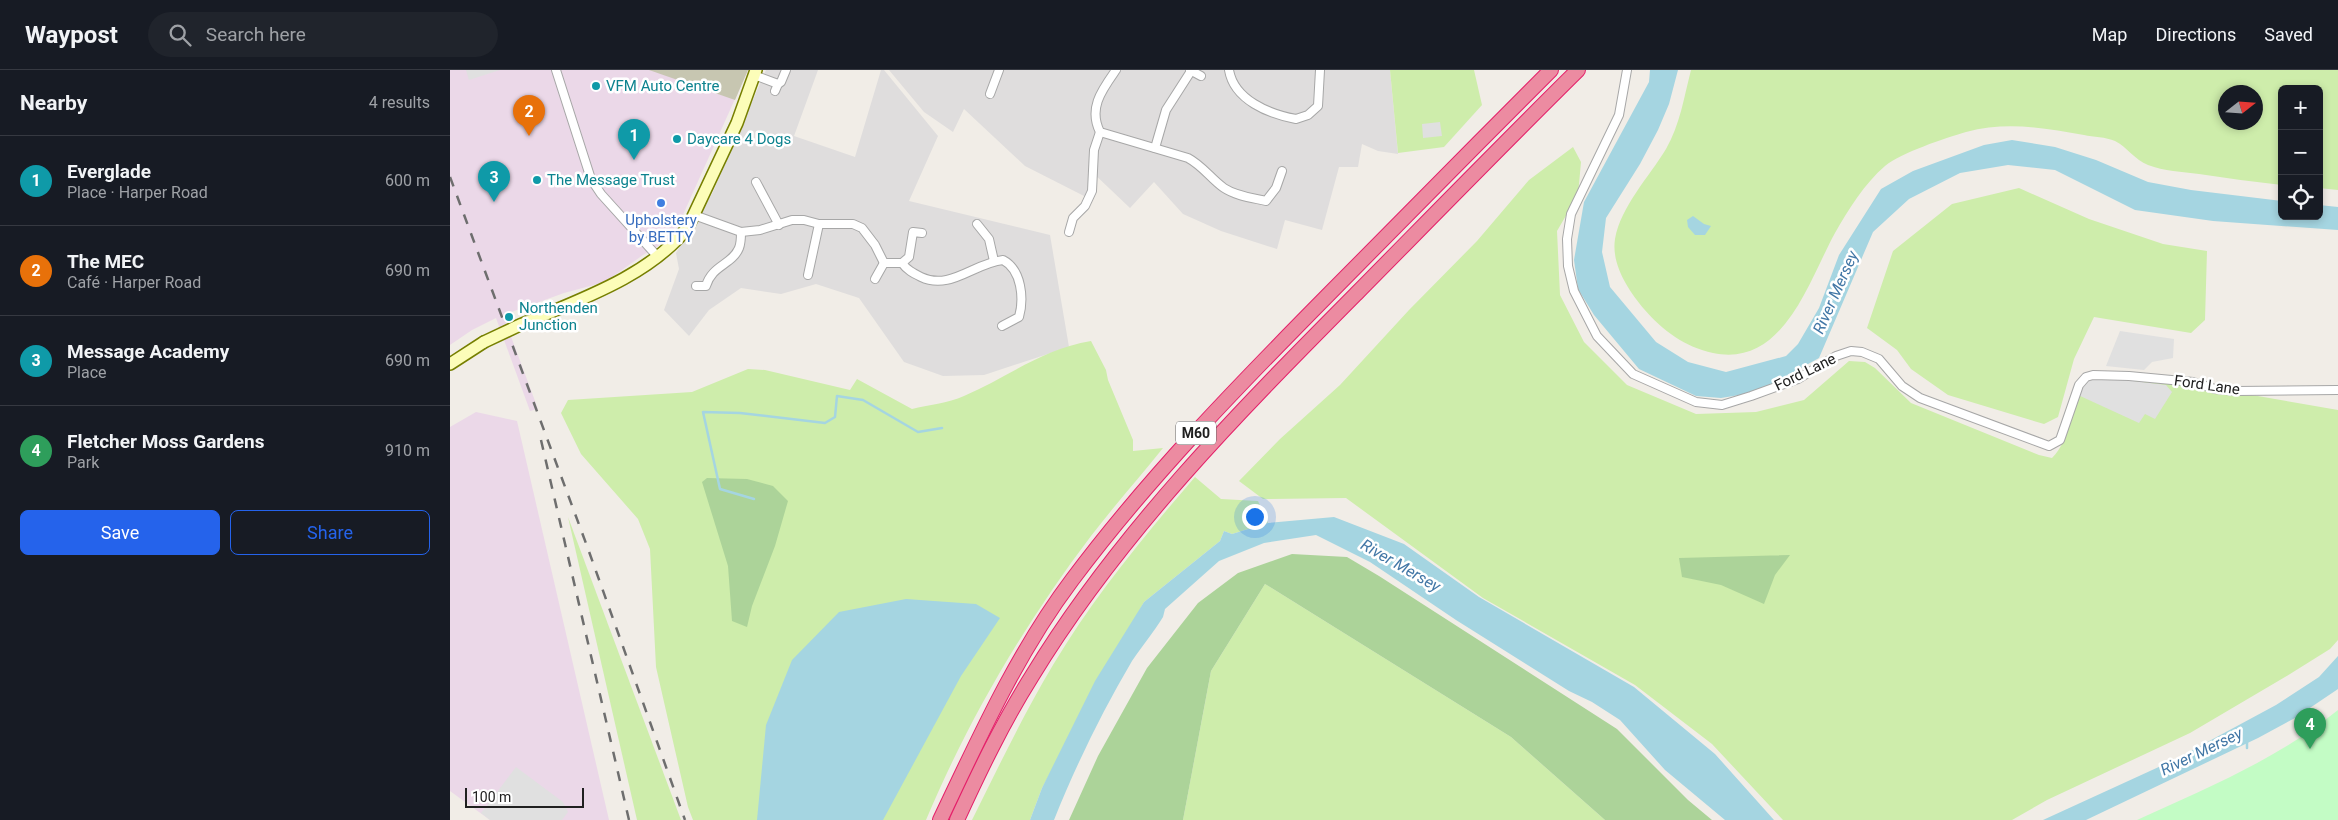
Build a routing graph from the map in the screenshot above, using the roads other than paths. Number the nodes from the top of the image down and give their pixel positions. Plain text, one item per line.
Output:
1 (556, 70) edge
2 (786, 70) edge
3 (999, 70) edge
4 (1116, 70) edge
5 (1191, 70) edge
6 (1229, 70) edge
7 (1320, 70) edge
8 (1551, 70) edge
9 (1578, 70) edge
10 (1627, 70) edge
11 (755, 72) edge
12 (1201, 76) dead end
13 (990, 94) dead end
14 (1100, 132) junction
15 (1155, 148) junction
16 (1282, 171) dead end
17 (756, 182) dead end
18 (694, 215) junction
19 (819, 224) junction
20 (977, 224) dead end
21 (778, 225) junction
22 (742, 232) junction
23 (1069, 232) dead end
24 (922, 233) dead end
25 (657, 256) junction
26 (994, 261) junction
27 (884, 263) junction
28 (902, 263) junction
29 (808, 274) dead end
30 (875, 279) dead end
31 (696, 286) dead end
32 (1002, 326) dead end
33 (450, 364) edge
34 (2338, 390) edge
35 (940, 820) edge
36 (957, 820) edge

1 - 25 street
2 - 11 street
3 - 13 street
4 - 14 street
5 - 12 street
5 - 15 street
6 - 7 street
8 - 35 highway, M60
9 - 36 highway, M60
10 - 34 street, Ford Lane
11 - 18 main road
14 - 15 street
14 - 23 street
15 - 16 street
17 - 21 street
18 - 22 street
18 - 25 main road
19 - 21 street
19 - 27 street
19 - 29 street
20 - 26 street
21 - 22 street
22 - 31 street
24 - 28 street
25 - 33 main road, bridge
26 - 28 street
26 - 32 street
27 - 28 street
27 - 30 street

